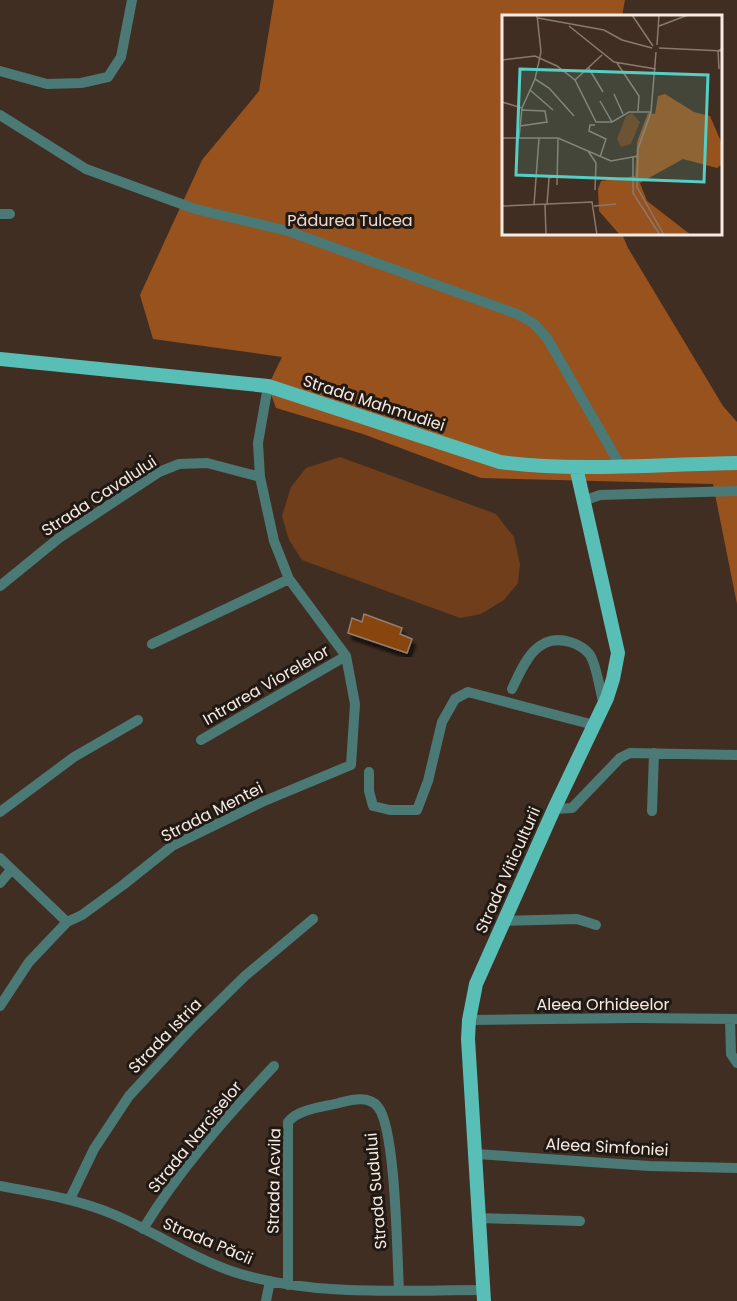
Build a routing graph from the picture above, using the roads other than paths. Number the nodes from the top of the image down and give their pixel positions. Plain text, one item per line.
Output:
1 (132, 0) edge
2 (0, 71) edge
3 (0, 115) edge
4 (0, 359) edge
5 (267, 386) junction
6 (737, 462) edge
7 (620, 465) junction
8 (576, 466) junction
9 (260, 477) junction
10 (737, 491) edge
11 (583, 501) junction
12 (289, 579) junction
13 (0, 586) edge
14 (152, 644) dead end
15 (346, 656) junction
16 (512, 689) dead end
17 (604, 705) junction
18 (138, 720) dead end
19 (594, 725) junction
20 (201, 740) dead end
21 (654, 753) junction
22 (737, 755) edge
23 (369, 772) dead end
24 (554, 809) junction
25 (652, 811) dead end
26 (0, 812) edge
27 (0, 858) edge
28 (11, 870) junction
29 (0, 883) edge
30 (314, 919) dead end
31 (503, 921) junction
32 (67, 922) junction
33 (596, 926) dead end
34 (0, 1006) edge
35 (733, 1019) edge
36 (469, 1020) junction
37 (737, 1063) edge
38 (274, 1066) dead end
39 (364, 1100) joint
40 (476, 1154) junction
41 (737, 1168) edge
42 (0, 1186) edge
43 (70, 1199) junction
44 (479, 1218) junction
45 (580, 1221) dead end
46 (143, 1229) junction
47 (270, 1281) junction
48 (288, 1285) junction
49 (399, 1290) junction
50 (484, 1295) edge
51 (266, 1301) edge

1 - 2 street
3 - 7 street
4 - 5 main road, Strada Mahmudiei
5 - 8 main road, Strada Mahmudiei
5 - 9 street
6 - 7 main road, Strada Mahmudiei
7 - 8 main road, Strada Mahmudiei
8 - 11 main road, Strada Viticulturii
9 - 12 street
9 - 13 street, Strada Cavalului
10 - 11 street
11 - 17 main road, Strada Viticulturii
12 - 14 street
12 - 15 street
15 - 20 street, Intrarea Viorelelor
15 - 32 street, Strada Mentei
16 - 17 street
17 - 19 main road, Strada Viticulturii
18 - 26 street
19 - 23 street
19 - 24 main road, Strada Viticulturii
21 - 22 street
21 - 24 street
21 - 25 street
24 - 31 main road, Strada Viticulturii
27 - 28 street
28 - 29 street
28 - 32 street
30 - 43 street, Strada Istria
31 - 33 street
31 - 36 main road, Strada Viticulturii
32 - 34 street, Strada Mentei
35 - 36 street, Aleea Orhideelor
35 - 37 street
36 - 40 main road, Strada Viticulturii
38 - 46 street, Strada Narciselor
39 - 48 street, Strada Acvila
39 - 49 street, Strada Sudului
40 - 41 street, Aleea Simfoniei
40 - 44 main road, Strada Viticulturii
42 - 43 street, Strada Păcii
43 - 46 street, Strada Păcii
44 - 45 street
44 - 50 main road, Strada Viticulturii
46 - 47 street, Strada Păcii
47 - 48 street, Strada Păcii
47 - 51 street
48 - 49 street, Strada Păcii
49 - 50 street, Strada Păcii

